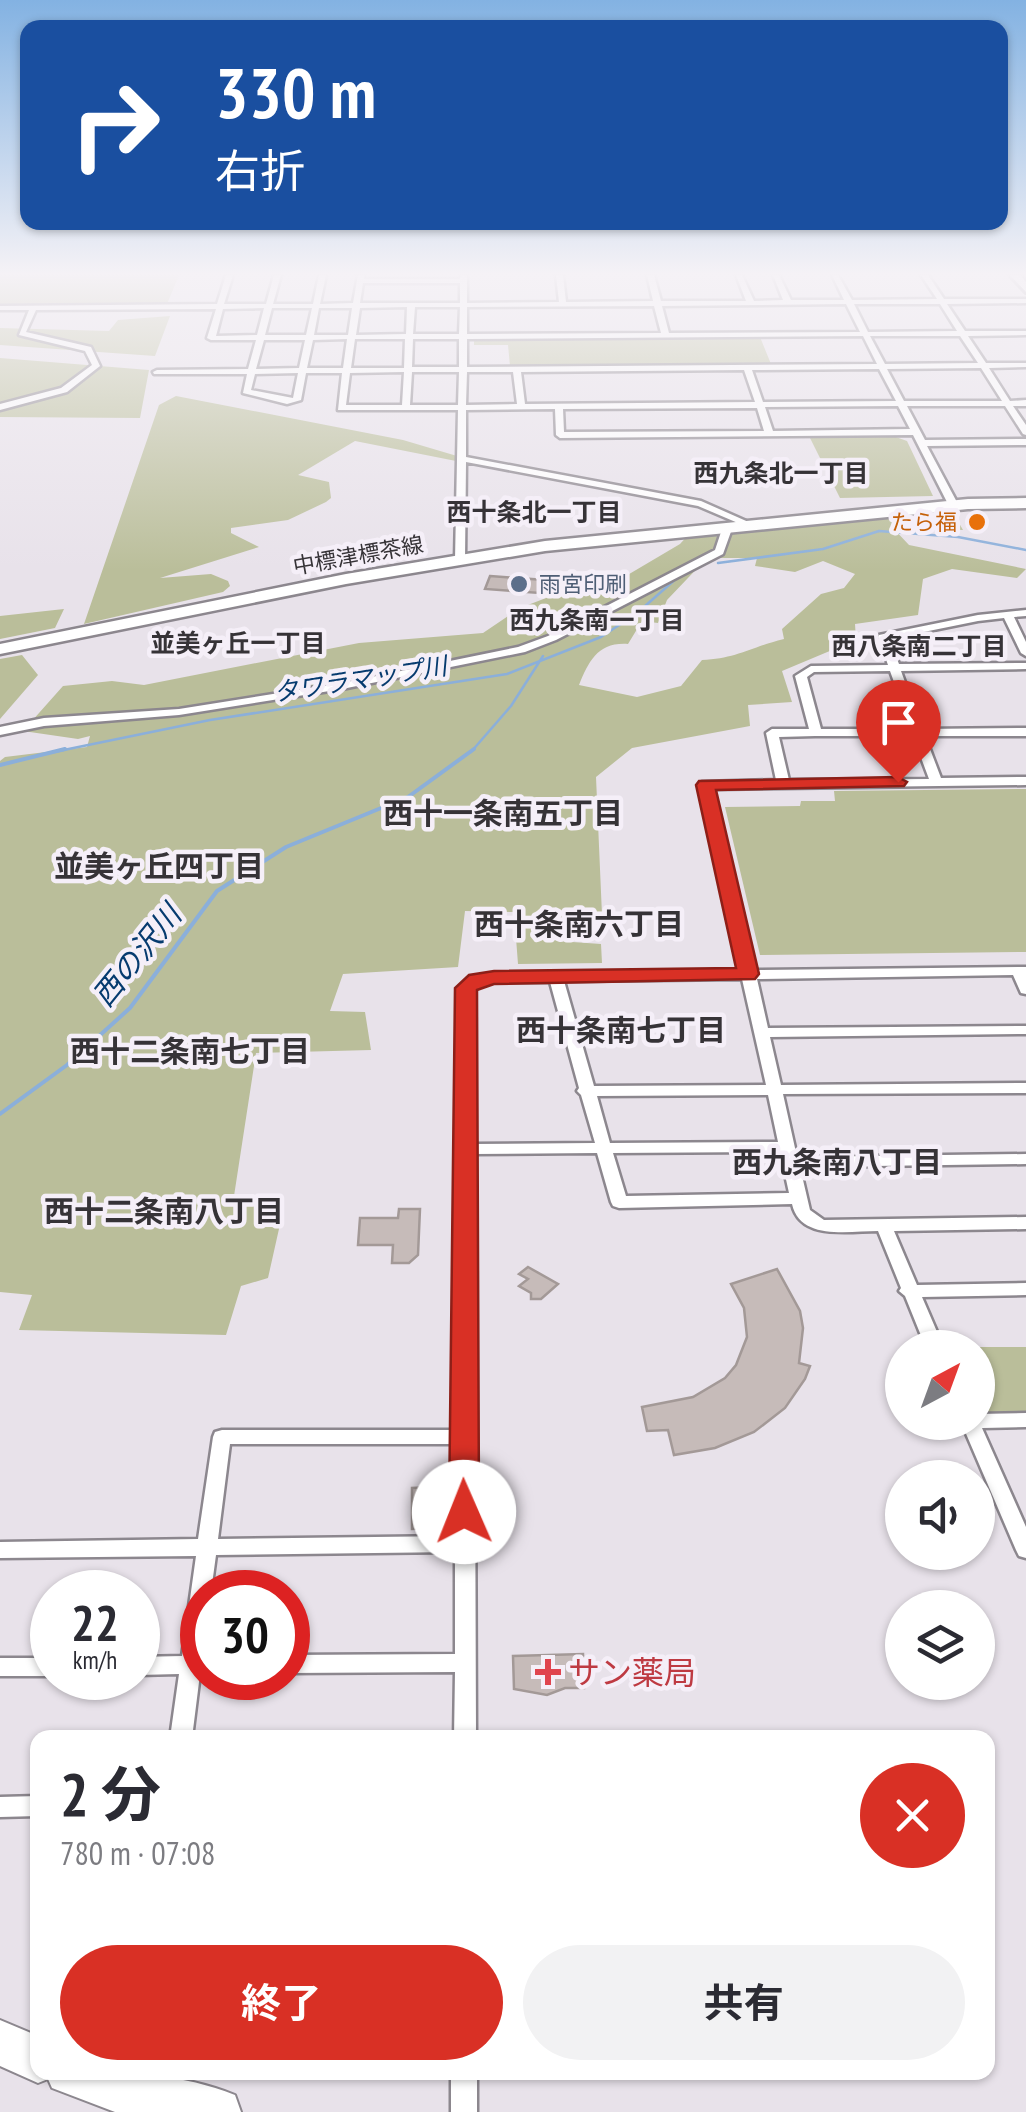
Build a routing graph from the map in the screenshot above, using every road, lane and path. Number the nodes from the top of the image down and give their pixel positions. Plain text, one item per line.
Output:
1 (86, 374) edge
2 (251, 374) edge
3 (302, 374) edge
4 (344, 374) edge
5 (408, 374) edge
6 (464, 374) edge
7 (517, 374) edge
8 (749, 374) edge
9 (885, 374) edge
10 (988, 374) edge
11 (900, 403) junction
12 (1007, 403) junction
13 (1026, 403) edge
14 (759, 405) junction
15 (463, 406) junction
16 (521, 406) junction
17 (558, 406) junction
18 (406, 407) junction
19 (0, 408) edge
20 (915, 432) junction
21 (1026, 432) edge
22 (770, 434) junction
23 (1026, 442) edge
24 (921, 443) junction
25 (464, 459) junction
26 (1026, 504) edge
27 (954, 506) junction
28 (748, 524) junction
29 (728, 526) junction
30 (460, 560) junction
31 (1026, 614) edge
32 (1008, 615) junction
33 (0, 648) edge
34 (1026, 653) edge
35 (892, 666) junction
36 (1026, 666) edge
37 (0, 731) edge
38 (918, 732) junction
39 (1026, 732) edge
40 (816, 733) junction
41 (1026, 781) edge
42 (936, 782) junction
43 (784, 783) junction
44 (1022, 971) edge
45 (748, 974) junction
46 (556, 977) junction
47 (1026, 990) edge
48 (1026, 1030) edge
49 (762, 1033) junction
50 (1026, 1088) edge
51 (774, 1089) junction
52 (585, 1091) junction
53 (464, 1149) junction
54 (602, 1150) junction
55 (789, 1155) junction
56 (1026, 1159) edge
57 (799, 1198) junction
58 (1026, 1223) edge
59 (884, 1226) junction
60 (1026, 1289) edge
61 (908, 1291) junction
62 (926, 1330) edge
63 (1026, 1420) edge
64 (995, 1421) edge
65 (463, 1438) junction
66 (981, 1440) edge
67 (464, 1544) junction
68 (0, 1550) edge
69 (206, 1550) junction
70 (1026, 1550) edge
71 (204, 1570) edge
72 (466, 1663) junction
73 (310, 1664) edge
74 (0, 1667) edge
75 (30, 1667) edge
76 (189, 1700) edge
77 (183, 1730) edge
78 (465, 1730) edge
79 (0, 1806) edge
80 (30, 1806) edge
81 (0, 2043) edge
82 (30, 2056) edge
83 (464, 2080) edge
84 (122, 2081) edge
85 (218, 2112) edge
86 (464, 2112) edge

1 - 19 street
2 - 3 street
4 - 18 street
5 - 18 street
6 - 15 street
7 - 16 street
8 - 14 street
9 - 11 street
10 - 12 street
11 - 12 street
11 - 14 street
11 - 20 street
12 - 13 street
12 - 21 street
14 - 17 street
14 - 22 street
15 - 16 street
15 - 18 street
15 - 25 street
16 - 17 street
17 - 22 street
20 - 22 street
20 - 24 street
23 - 24 street
24 - 27 street
25 - 28 street
25 - 30 street
26 - 27 main road, 中標津標茶線
27 - 28 main road, 中標津標茶線
28 - 29 main road, 中標津標茶線
29 - 30 main road, 中標津標茶線
29 - 37 street
30 - 33 main road, 中標津標茶線
31 - 32 street
32 - 34 street
32 - 35 street
35 - 36 street
35 - 38 street
35 - 40 street
38 - 39 street
38 - 40 street
38 - 42 street
40 - 43 street
41 - 42 street
42 - 43 street
43 - 45 street
44 - 45 street
44 - 47 street
45 - 46 street
45 - 49 street
46 - 52 street
46 - 53 street
48 - 49 street
49 - 51 street
50 - 51 street
51 - 52 street
51 - 55 street
52 - 54 street
53 - 54 street
53 - 65 street
54 - 55 street
54 - 57 street
55 - 56 street
55 - 57 street
57 - 59 street
58 - 59 street
59 - 61 street
60 - 61 street
61 - 62 street
63 - 64 street
65 - 67 street
65 - 69 street
66 - 70 street
67 - 69 street
67 - 72 street
68 - 69 street
69 - 71 street
72 - 73 street
72 - 78 street
74 - 75 street
76 - 77 street
79 - 80 street
81 - 82 highway
83 - 86 street
84 - 85 highway

